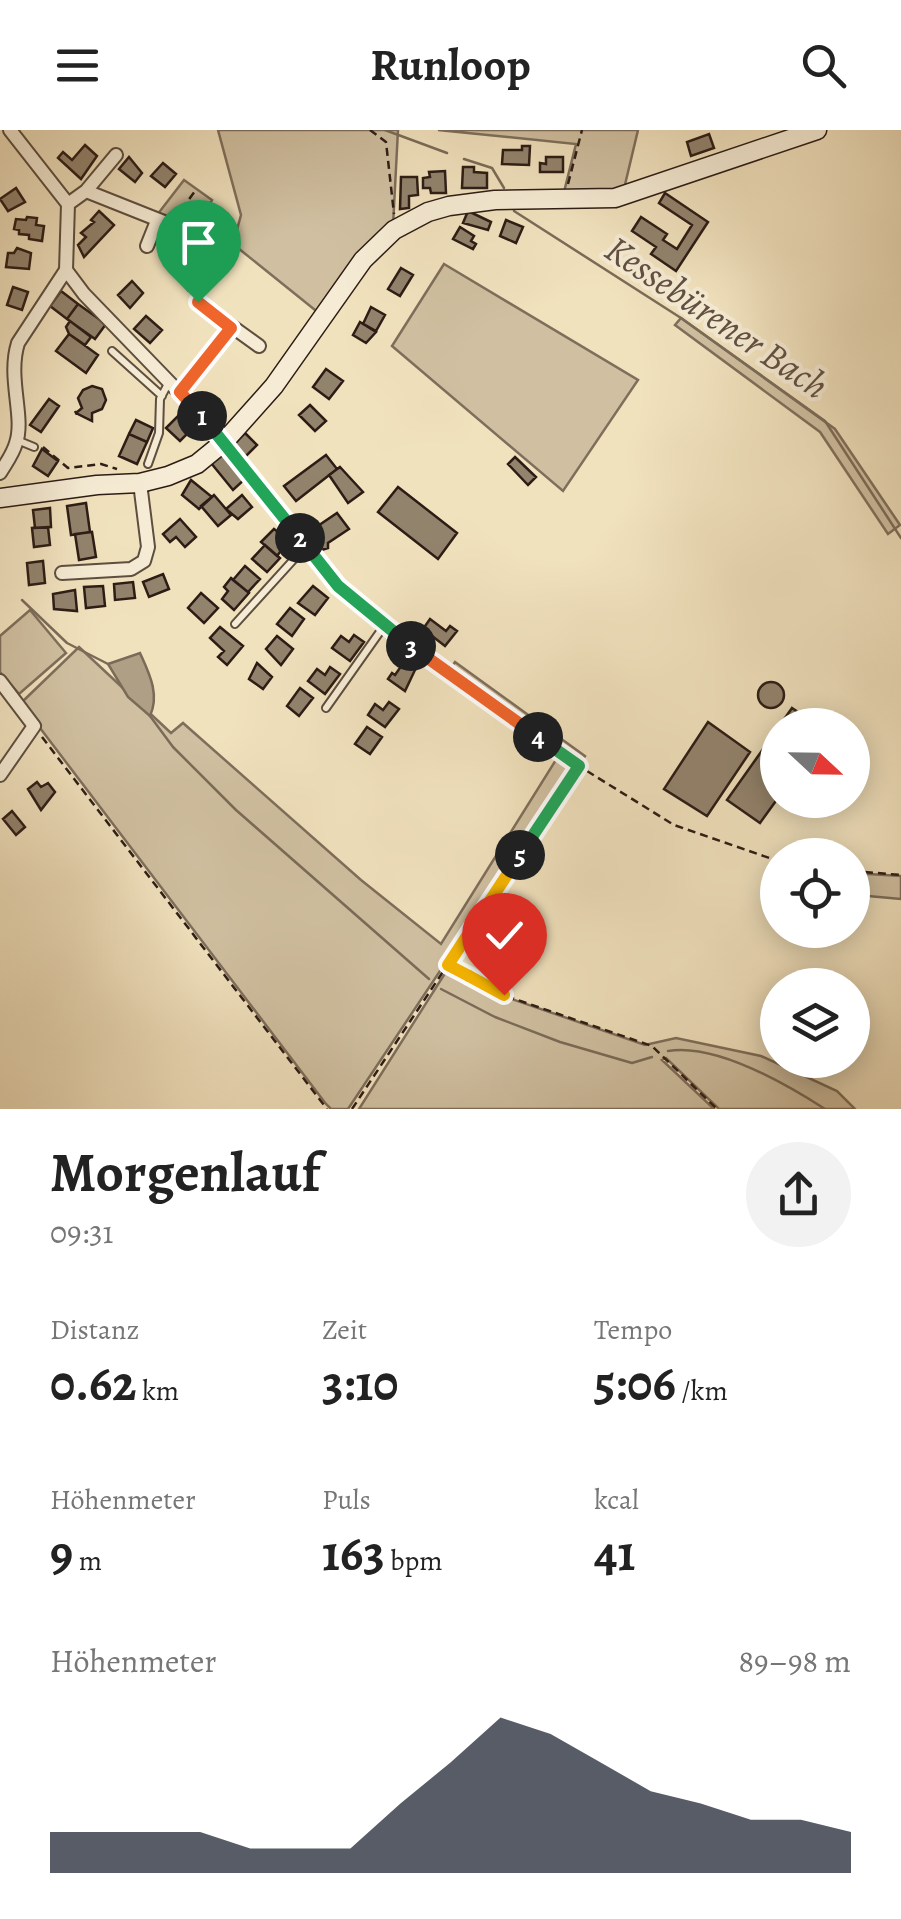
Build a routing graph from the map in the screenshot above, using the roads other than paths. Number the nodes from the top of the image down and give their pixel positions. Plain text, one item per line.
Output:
1 (10, 130) edge
2 (817, 130) edge
3 (116, 156) dead end
4 (86, 191) junction
5 (68, 204) junction
6 (146, 246) dead end
7 (66, 270) junction
8 (198, 302) dead end
9 (231, 328) junction
10 (259, 346) dead end
11 (112, 351) dead end
12 (170, 381) junction
13 (180, 392) junction
14 (162, 396) junction
15 (18, 440) junction
16 (224, 442) junction
17 (34, 447) road end
18 (148, 464) dead end
19 (0, 473) edge
20 (136, 483) junction
21 (0, 498) edge
22 (306, 546) junction
23 (62, 574) dead end
24 (235, 624) dead end
25 (385, 626) junction
26 (0, 681) edge
27 (326, 708) dead end
28 (579, 766) road end
29 (0, 775) edge

1 - 5 street
2 - 16 main road
3 - 4 street
4 - 5 street
4 - 6 street
5 - 7 street
7 - 12 street
7 - 15 street
8 - 9 street
9 - 10 street
9 - 13 street
11 - 14 lane
12 - 13 street
12 - 14 lane
13 - 16 street
14 - 18 lane
15 - 17 lane
15 - 19 street
16 - 20 main road
16 - 22 street
20 - 21 main road
20 - 23 street
22 - 24 lane
22 - 25 street
25 - 27 lane
25 - 28 street
26 - 29 street

